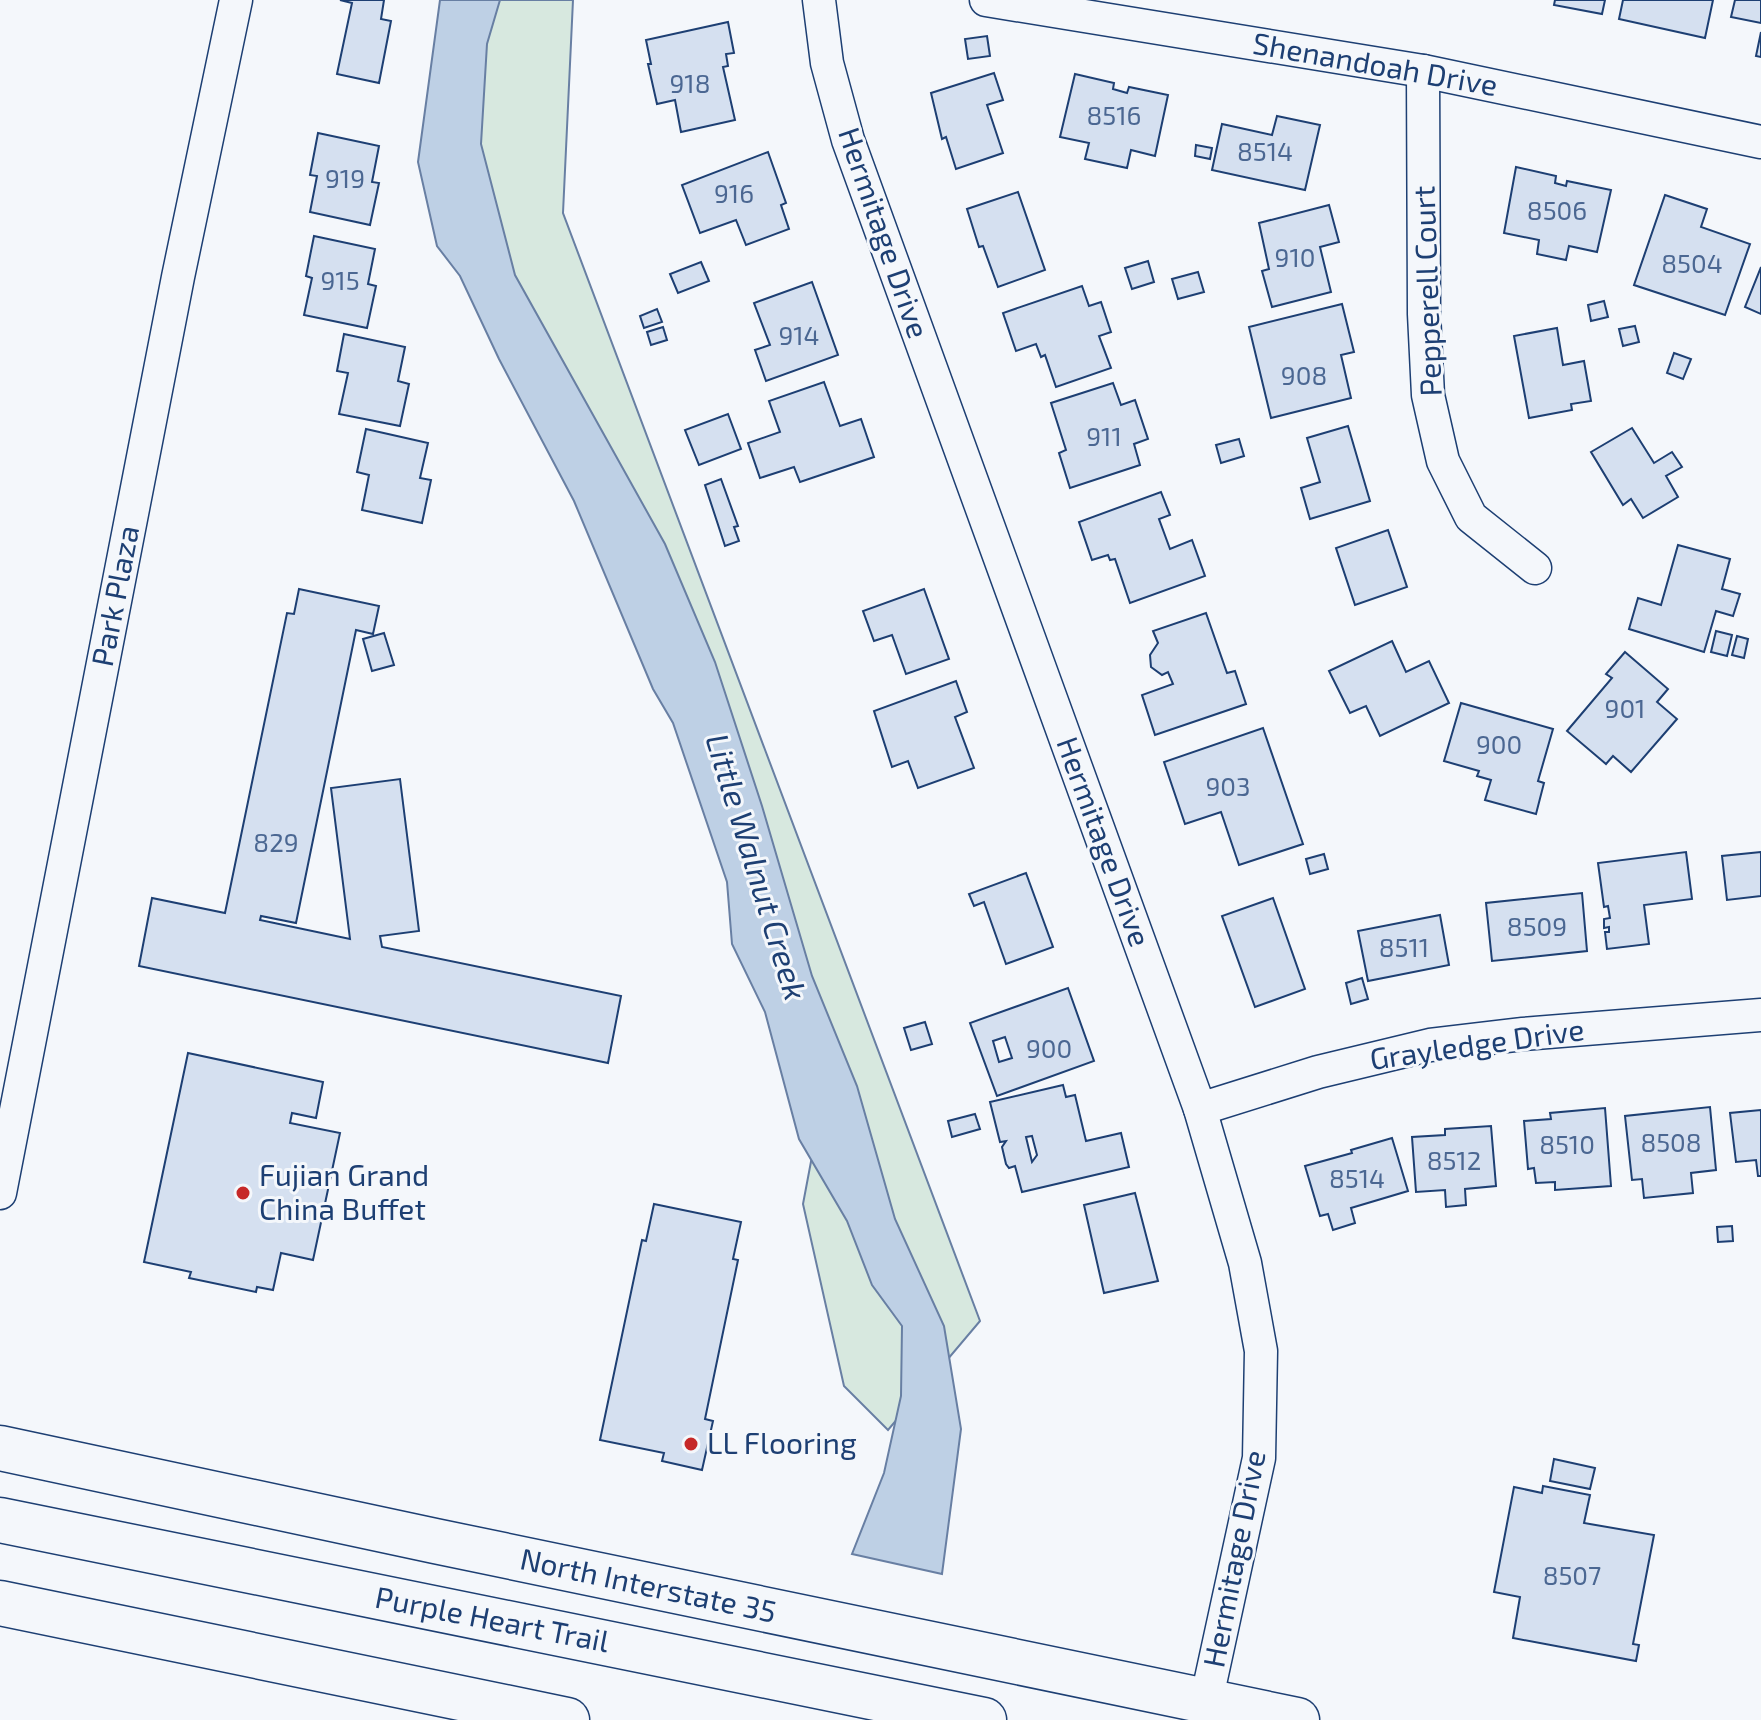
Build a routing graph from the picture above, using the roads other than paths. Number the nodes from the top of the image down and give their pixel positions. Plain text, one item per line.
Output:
1 (236, 0) edge
2 (819, 0) edge
3 (986, 0) edge
4 (1423, 71) junction
5 (1761, 142) edge
6 (1535, 568) dead end
7 (1761, 1015) edge
8 (1200, 1109) junction
9 (0, 1193) edge
10 (0, 1448) edge
11 (0, 1520) edge
12 (0, 1603) edge
13 (1206, 1702) junction
14 (567, 1720) edge
15 (984, 1720) edge
16 (1297, 1720) edge

1 - 9 street, Park Plaza
2 - 8 street, Hermitage Drive
3 - 4 street, Shenandoah Drive
4 - 5 street, Shenandoah Drive
4 - 6 street, Pepperell Court
7 - 8 street, Grayledge Drive
8 - 13 street, Hermitage Drive
10 - 13 main road, North Interstate 35
11 - 15 main road, Purple Heart Trail
12 - 14 main road
13 - 16 main road, North Interstate 35

